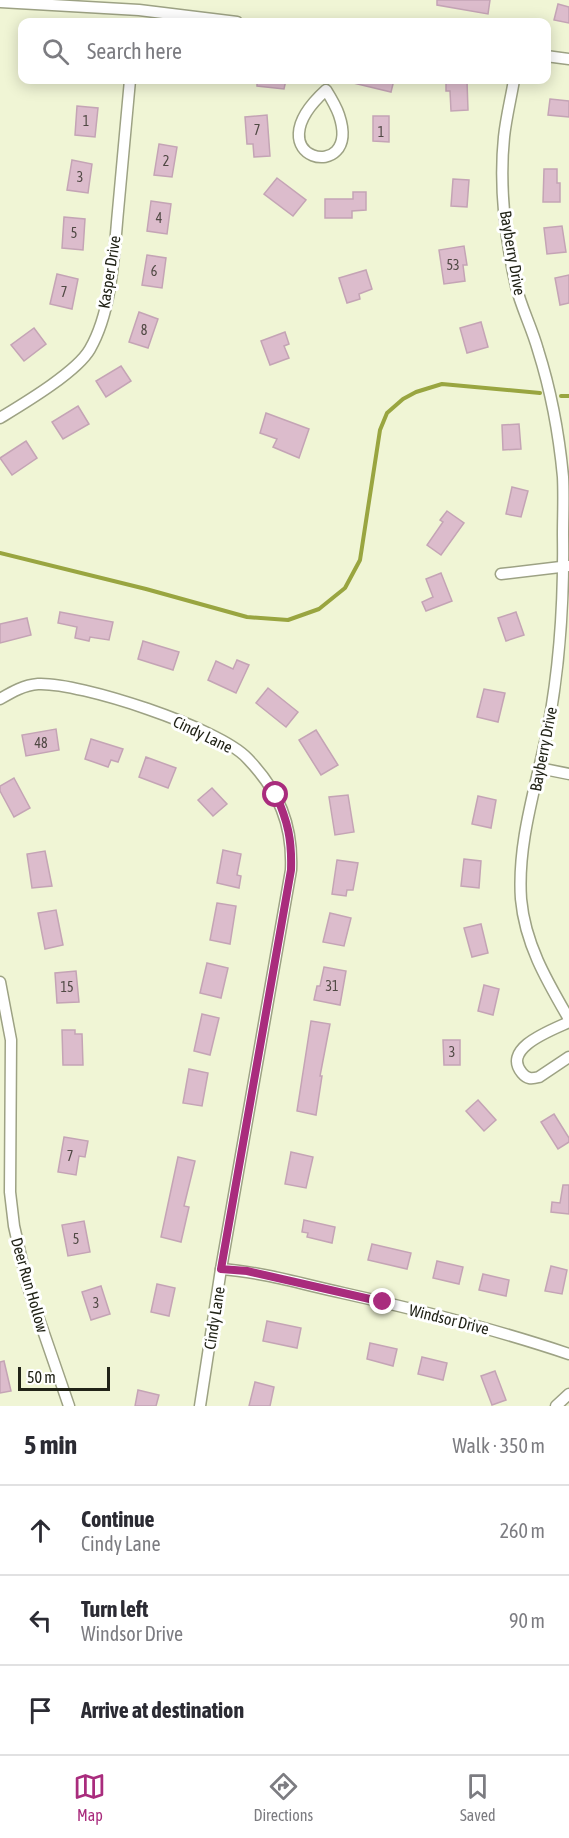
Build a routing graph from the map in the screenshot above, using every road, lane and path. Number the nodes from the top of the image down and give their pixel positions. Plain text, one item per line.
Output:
1 (0, 2) edge
2 (139, 10) junction
3 (138, 18) edge
4 (204, 18) edge
5 (551, 57) edge
6 (569, 59) edge
7 (130, 84) edge
8 (513, 84) edge
9 (327, 85) edge
10 (0, 418) edge
11 (566, 567) edge
12 (501, 574) dead end
13 (0, 699) edge
14 (539, 768) junction
15 (569, 774) edge
16 (0, 982) edge
17 (569, 1020) edge
18 (569, 1057) edge
19 (221, 1269) junction
20 (569, 1354) edge
21 (569, 1394) edge
22 (69, 1406) edge
23 (200, 1406) edge
24 (556, 1406) edge

1 - 2 street
2 - 3 street
2 - 4 street
5 - 6 street
7 - 10 street, Kasper Drive
8 - 11 street, Bayberry Drive
9 - 9 street
11 - 12 street
11 - 14 street, Bayberry Drive
13 - 19 street, Cindy Lane
14 - 15 street
14 - 17 street, Bayberry Drive
16 - 22 street, Deer Run Hollow
17 - 18 street
19 - 20 street, Windsor Drive
19 - 23 street, Cindy Lane
21 - 24 street

